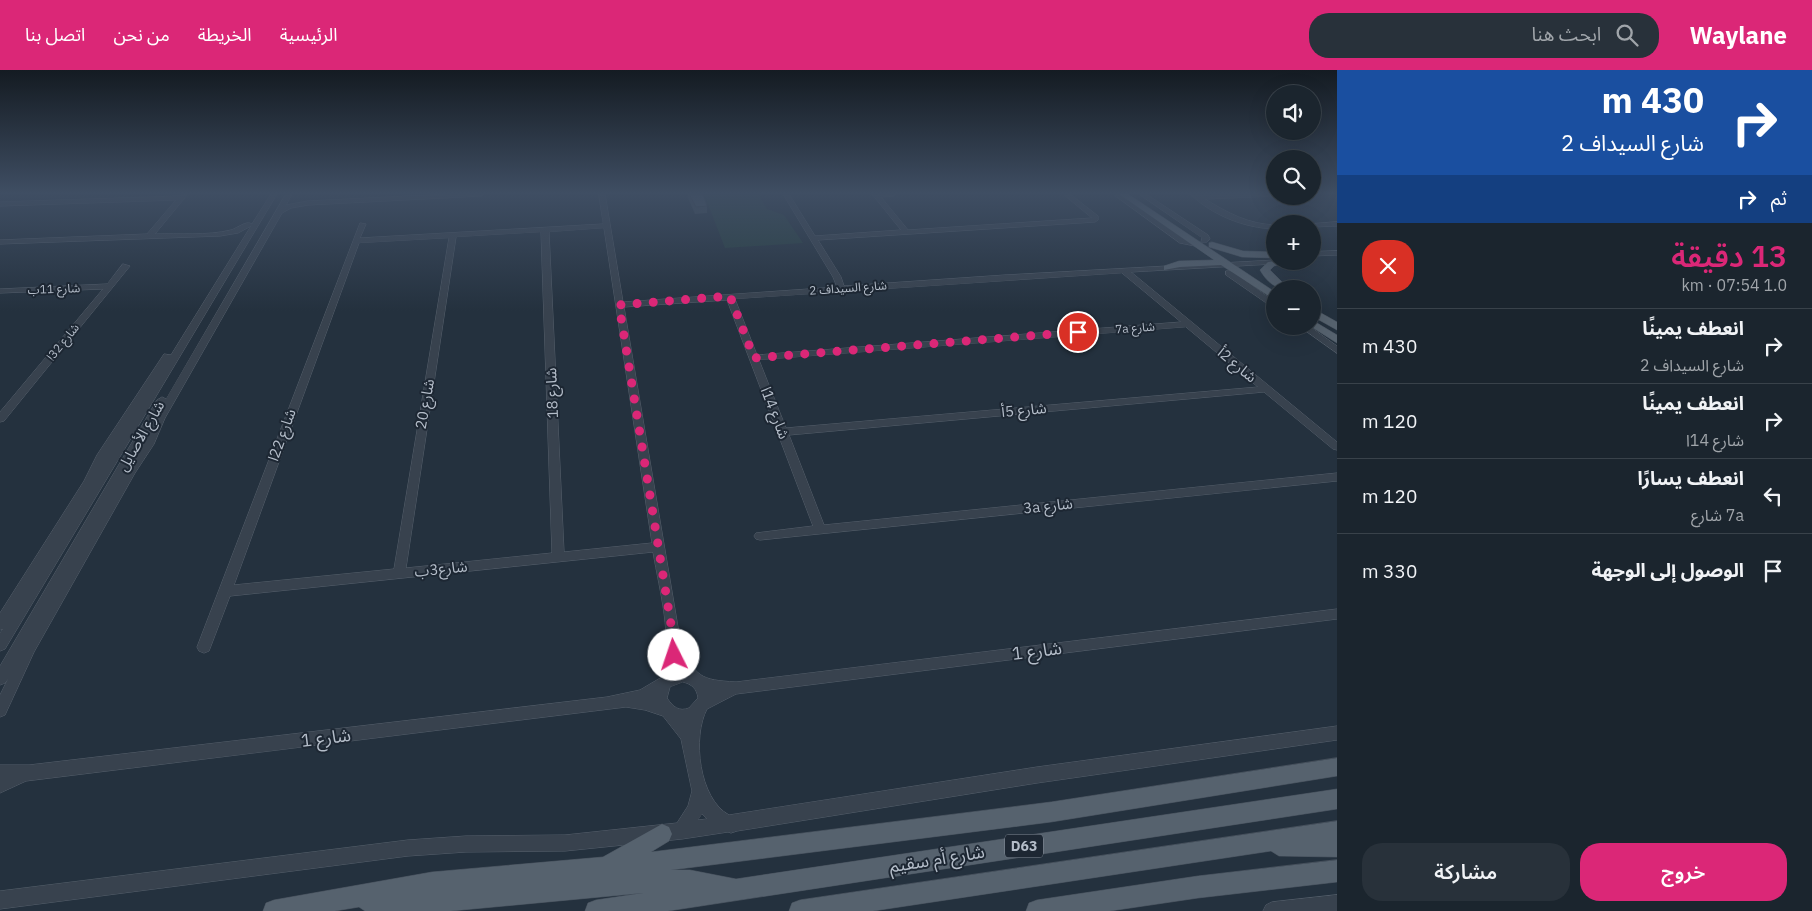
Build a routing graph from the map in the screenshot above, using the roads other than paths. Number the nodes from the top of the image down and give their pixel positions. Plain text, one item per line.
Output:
1 (151, 233) edge
2 (224, 233) edge
3 (244, 233) edge
4 (249, 233) edge
5 (261, 233) edge
6 (266, 233) edge
7 (358, 233) edge
8 (485, 233) edge
9 (545, 233) edge
10 (607, 233) edge
11 (811, 233) edge
12 (902, 233) edge
13 (1172, 233) edge
14 (1181, 233) edge
15 (1183, 233) edge
16 (1189, 233) edge
17 (1200, 233) edge
18 (220, 234) junction
19 (453, 235) junction
20 (149, 236) junction
21 (814, 238) junction
22 (240, 240) junction
23 (355, 241) junction
24 (0, 242) edge
25 (1202, 243) junction
26 (1337, 252) edge
27 (1321, 253) edge
28 (1266, 255) edge
29 (1266, 257) edge
30 (1337, 259) edge
31 (1321, 260) edge
32 (1266, 262) edge
33 (1193, 263) junction
34 (1229, 263) junction
35 (126, 266) dead end
36 (1139, 268) junction
37 (1167, 268) junction
38 (1266, 268) edge
39 (1124, 272) junction
40 (1045, 274) junction
41 (1273, 280) edge
42 (1138, 282) junction
43 (1266, 282) edge
44 (1266, 285) edge
45 (109, 286) junction
46 (845, 288) junction
47 (0, 291) edge
48 (1266, 295) edge
49 (730, 296) junction
50 (1266, 296) edge
51 (619, 304) junction
52 (1321, 317) edge
53 (1188, 324) junction
54 (1337, 327) edge
55 (1321, 329) edge
56 (1316, 335) edge
57 (183, 338) junction
58 (1337, 340) edge
59 (1337, 350) edge
60 (754, 358) junction
61 (1266, 389) junction
62 (144, 408) junction
63 (127, 417) junction
64 (0, 419) edge
65 (782, 432) junction
66 (1337, 447) edge
67 (1337, 477) edge
68 (820, 529) junction
69 (760, 536) dead end
70 (658, 547) junction
71 (558, 557) junction
72 (398, 574) junction
73 (225, 591) junction
74 (1337, 614) edge
75 (0, 624) edge
76 (674, 643) junction
77 (0, 645) edge
78 (204, 647) dead end
79 (22, 650) junction
80 (0, 679) edge
81 (697, 681) junction
82 (666, 682) junction
83 (736, 688) junction
84 (623, 702) junction
85 (701, 707) junction
86 (0, 710) edge
87 (668, 712) junction
88 (1337, 733) edge
89 (691, 746) junction
90 (1337, 767) edge
91 (0, 773) edge
92 (29, 774) junction
93 (0, 785) edge
94 (1337, 788) edge
95 (699, 793) junction
96 (1337, 799) edge
97 (1311, 802) junction
98 (731, 825) junction
99 (1337, 831) edge
100 (672, 832) junction
101 (1256, 844) junction
102 (1337, 847) edge
103 (605, 867) junction
104 (1337, 871) edge
105 (737, 889) junction
106 (347, 899) junction
107 (0, 900) edge
108 (1337, 904) edge
109 (274, 911) edge
110 (596, 911) edge
111 (800, 911) edge
112 (1037, 911) edge
113 (1272, 911) edge

1 - 20 street
2 - 18 street
3 - 22 street
4 - 57 street, شارع الأصايل
5 - 79 street, شارع الأصايل
6 - 79 street
7 - 23 street, شارع 22ا
8 - 19 street
9 - 71 street, شارع 18
10 - 51 street
11 - 21 street
12 - 21 street
13 - 25 street
14 - 34 main road
15 - 25 main road
16 - 25 main road
17 - 25 street
18 - 20 street
18 - 22 street
19 - 23 street
19 - 72 street, شارع 20
20 - 24 street
21 - 46 street
22 - 57 street
23 - 73 street, شارع 22ا
25 - 28 main road
25 - 33 main road
25 - 34 main road
25 - 34 main road
26 - 27 street
29 - 34 street
30 - 31 street
32 - 34 street
33 - 34 street, شارع السيداف 2
33 - 34 main road
33 - 36 street, شارع السيداف 2
33 - 37 street, شارع السيداف 2
34 - 37 main road
34 - 43 main road
34 - 44 main road
34 - 48 main road
34 - 50 street
35 - 45 street, شارع 32ا
36 - 37 street, شارع السيداف 2
36 - 39 street
36 - 40 street, شارع السيداف 2
36 - 42 street
38 - 41 main road
39 - 40 street, شارع السيداف 2
39 - 42 street, شارع 2أ
40 - 46 street, شارع السيداف 2
42 - 53 street, شارع 2أ
45 - 47 street, شارع 11ب
45 - 64 street, شارع 32ا
46 - 49 street, شارع السيداف 2
49 - 51 street, شارع السيداف 2
49 - 60 street, شارع 14ا
51 - 70 street
52 - 54 main road
53 - 60 street, 7a شارع
53 - 61 street, شارع 2أ
55 - 58 main road
56 - 59 street
57 - 62 street, شارع الأصايل
57 - 63 street
60 - 65 street, شارع 14ا
61 - 65 street, شارع 5أ
61 - 66 street, شارع 2أ
62 - 63 street
62 - 77 street, شارع الأصايل
63 - 75 street
65 - 68 street, شارع 14ا
67 - 68 street, 3a شارع
68 - 69 street, 3a شارع
70 - 71 street, شارع3ب
70 - 76 street
71 - 72 street, شارع3ب
72 - 73 street, شارع3ب
73 - 78 street, شارع 22ا
74 - 83 street, شارع 1
76 - 81 street
76 - 82 street
79 - 80 street, شارع الأصايل
79 - 86 street
81 - 82 street
81 - 83 street, شارع 1
81 - 85 street
82 - 84 street, شارع 1
82 - 87 street
83 - 85 street, شارع 1
84 - 87 street, شارع 1
84 - 92 street, شارع 1
85 - 87 street
85 - 89 street
87 - 89 street
88 - 98 street
89 - 95 street
90 - 103 main road
91 - 92 street, شارع 1
92 - 93 street, شارع 1
94 - 97 main road
95 - 98 street
95 - 100 street
96 - 97 main road, شارع أم سقيم / D63
97 - 105 main road, شارع أم سقيم / D63
98 - 100 street
99 - 101 main road, شارع أم سقيم / D63
100 - 103 main road
100 - 107 street
101 - 102 main road
101 - 111 main road, شارع أم سقيم / D63
103 - 106 main road
104 - 112 main road
105 - 106 main road
105 - 110 main road, شارع أم سقيم / D63
106 - 109 main road
108 - 113 street

